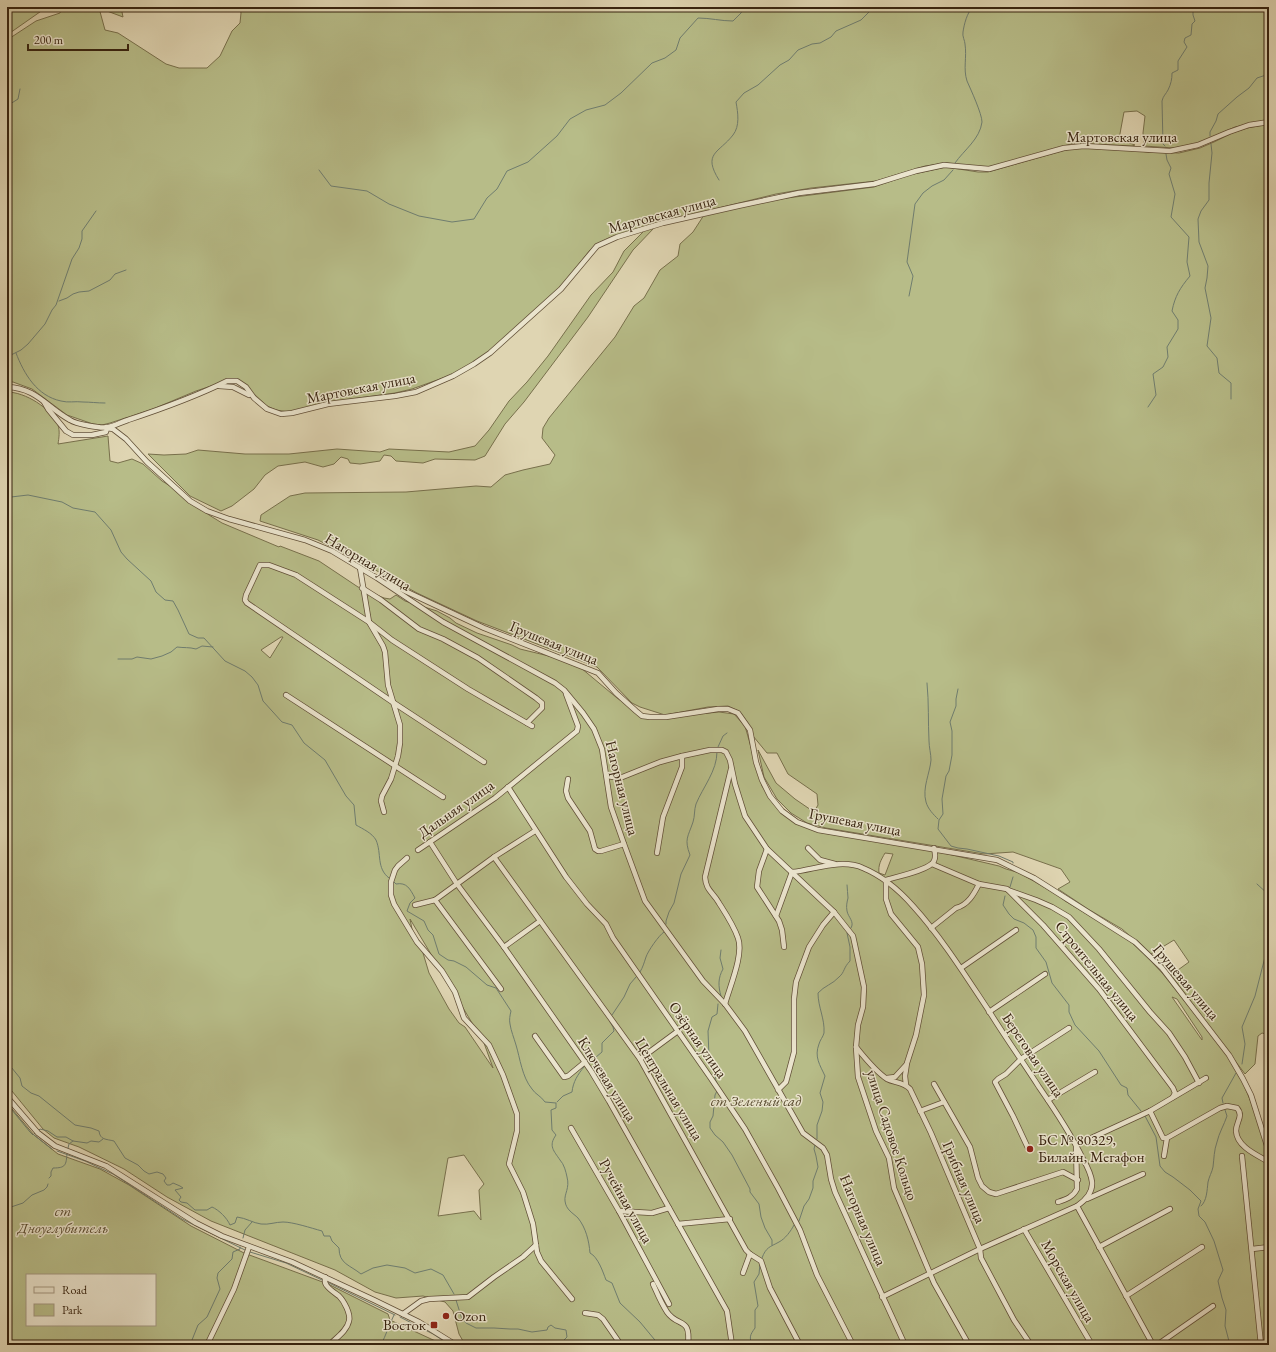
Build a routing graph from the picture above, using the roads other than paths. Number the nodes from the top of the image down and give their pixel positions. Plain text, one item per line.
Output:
1 (1269, 122) edge
2 (8, 387) edge
3 (43, 400) junction
4 (107, 428) junction
5 (360, 568) junction
6 (377, 578) junction
7 (362, 588) junction
8 (369, 622) junction
9 (564, 690) junction
10 (286, 695) dead end
11 (394, 703) junction
12 (527, 723) junction
13 (532, 726) dead end
14 (682, 756) junction
15 (484, 762) dead end
16 (395, 766) junction
17 (731, 766) junction
18 (607, 776) junction
19 (568, 779) dead end
20 (508, 787) junction
21 (443, 797) dead end
22 (384, 812) dead end
23 (535, 831) junction
24 (430, 842) junction
25 (624, 844) junction
26 (808, 848) dead end
27 (934, 848) junction
28 (768, 849) junction
29 (418, 850) dead end
30 (657, 852) dead end
31 (494, 857) junction
32 (407, 858) dead end
33 (837, 864) junction
34 (932, 864) junction
35 (792, 872) junction
36 (886, 880) junction
37 (457, 884) junction
38 (979, 884) junction
39 (1007, 889) junction
40 (435, 900) junction
41 (415, 905) dead end
42 (834, 912) junction
43 (776, 916) junction
44 (540, 921) junction
45 (931, 928) junction
46 (1016, 930) dead end
47 (504, 947) junction
48 (784, 947) dead end
49 (961, 968) junction
50 (1045, 974) dead end
51 (501, 989) dead end
52 (725, 1004) junction
53 (989, 1012) junction
54 (1069, 1028) dead end
55 (678, 1031) junction
56 (535, 1036) dead end
57 (856, 1047) junction
58 (640, 1059) junction
59 (1021, 1059) junction
60 (584, 1062) junction
61 (907, 1063) junction
62 (1095, 1072) dead end
63 (886, 1078) junction
64 (1206, 1078) dead end
65 (1199, 1083) junction
66 (934, 1084) dead end
67 (906, 1085) junction
68 (778, 1090) junction
69 (7, 1096) edge
70 (1173, 1097) junction
71 (1048, 1100) junction
72 (944, 1102) junction
73 (1150, 1110) junction
74 (920, 1111) junction
75 (571, 1128) dead end
76 (1166, 1138) junction
77 (1076, 1145) junction
78 (1028, 1148) dead end
79 (1269, 1152) edge
80 (1164, 1156) dead end
81 (1242, 1156) dead end
82 (1269, 1162) edge
83 (1143, 1174) dead end
84 (1078, 1180) junction
85 (1087, 1199) junction
86 (1058, 1202) dead end
87 (1077, 1206) junction
88 (669, 1208) junction
89 (1170, 1209) dead end
90 (619, 1211) junction
91 (730, 1219) junction
92 (678, 1224) junction
93 (1024, 1229) junction
94 (536, 1244) junction
95 (249, 1247) junction
96 (1100, 1247) junction
97 (1202, 1247) dead end
98 (1269, 1247) edge
99 (980, 1249) junction
100 (1252, 1249) junction
101 (750, 1254) junction
102 (743, 1273) dead end
103 (931, 1274) junction
104 (325, 1277) junction
105 (652, 1284) dead end
106 (1126, 1296) junction
107 (882, 1297) junction
108 (572, 1299) dead end
109 (669, 1304) dead end
110 (1213, 1306) dead end
111 (585, 1312) dead end
112 (403, 1314) junction
113 (207, 1345) edge
114 (329, 1345) edge
115 (456, 1345) edge
116 (621, 1345) edge
117 (688, 1345) edge
118 (732, 1345) edge
119 (800, 1345) edge
120 (853, 1345) edge
121 (905, 1345) edge
122 (969, 1345) edge
123 (1031, 1345) edge
124 (1092, 1345) edge
125 (1153, 1345) edge
126 (1157, 1345) edge
127 (1261, 1345) edge

1 - 4 street, Мартовская улица
2 - 3 street
3 - 4 street
3 - 4 street
4 - 5 street, Нагорная улица
5 - 6 street, Нагорная улица
5 - 7 street
6 - 9 street, Нагорная улица
6 - 27 street, Грушевая улица
7 - 8 street
7 - 12 street
8 - 11 street
8 - 11 street
8 - 12 street
9 - 18 street, Нагорная улица
9 - 20 street, Дальняя улица
10 - 16 street
11 - 15 street
11 - 16 street
12 - 13 street
14 - 17 street, улица Садовое Кольцо
14 - 18 street, улица Садовое Кольцо
14 - 30 street
16 - 21 street
16 - 22 street
17 - 28 street, улица Садовое Кольцо
17 - 52 street
18 - 25 street, Нагорная улица
19 - 25 street
20 - 23 street, Озёрная улица
20 - 24 street, Дальняя улица
23 - 31 street
23 - 55 street, Озёрная улица
24 - 29 street, Дальняя улица
24 - 37 street, Ключевая улица
25 - 52 street, Нагорная улица
26 - 33 street
27 - 34 street
27 - 79 street, Грушевая улица
28 - 35 street, улица Садовое Кольцо
28 - 43 street
31 - 37 street
31 - 44 street, Центральная улица
32 - 94 street
33 - 35 street, Береговая улица
33 - 36 street, Береговая улица
34 - 36 street
34 - 38 street
35 - 42 street, улица Садовое Кольцо
35 - 43 street
36 - 45 street, Береговая улица
36 - 61 street
37 - 40 street
37 - 47 street, Ключевая улица
38 - 39 street
38 - 45 street
39 - 65 street
39 - 70 street, Строительная улица
40 - 41 street
40 - 51 street
42 - 57 street, улица Садовое Кольцо
42 - 68 street
43 - 48 street
44 - 47 street
44 - 58 street, Центральная улица
45 - 49 street, Береговая улица
46 - 49 street
47 - 60 street, Ключевая улица
49 - 53 street, Береговая улица
50 - 53 street
52 - 68 street, Нагорная улица
53 - 59 street, Береговая улица
54 - 59 street
55 - 58 street
55 - 120 street, Озёрная улица
56 - 60 street
57 - 63 street
57 - 103 street, улица Садовое Кольцо
58 - 91 street, Центральная улица
59 - 71 street, Береговая улица
59 - 78 street
60 - 88 street, Ключевая улица
61 - 63 street
61 - 67 street
62 - 71 street
63 - 67 street
64 - 65 street
65 - 70 street
66 - 72 street
67 - 74 street, Грибная улица
68 - 107 street, Нагорная улица
69 - 95 street
70 - 73 street
71 - 77 street, Береговая улица
72 - 74 street
72 - 84 street
73 - 76 street
73 - 77 street
74 - 99 street, Грибная улица
75 - 90 street, Ручейная улица
76 - 80 street
76 - 82 street
77 - 84 street
77 - 85 street, Береговая улица
81 - 100 street
83 - 85 street
84 - 86 street
85 - 87 street
87 - 93 street
87 - 96 street
88 - 90 street
88 - 92 street, Ключевая улица
89 - 96 street
90 - 109 street, Ручейная улица
91 - 92 street
91 - 101 street, Центральная улица
92 - 118 street, Ключевая улица
93 - 99 street
93 - 124 street, Морская улица
94 - 108 street
94 - 112 street
95 - 104 street
95 - 113 street
96 - 106 street
97 - 106 street
98 - 100 street
99 - 103 street
99 - 123 street, Грибная улица
100 - 127 street
101 - 102 street
101 - 119 street, Центральная улица
103 - 107 street
103 - 122 street, улица Садовое Кольцо
104 - 112 street
104 - 114 street
105 - 117 street
106 - 125 street
107 - 121 street, Нагорная улица
110 - 126 street
111 - 116 street
112 - 115 street

